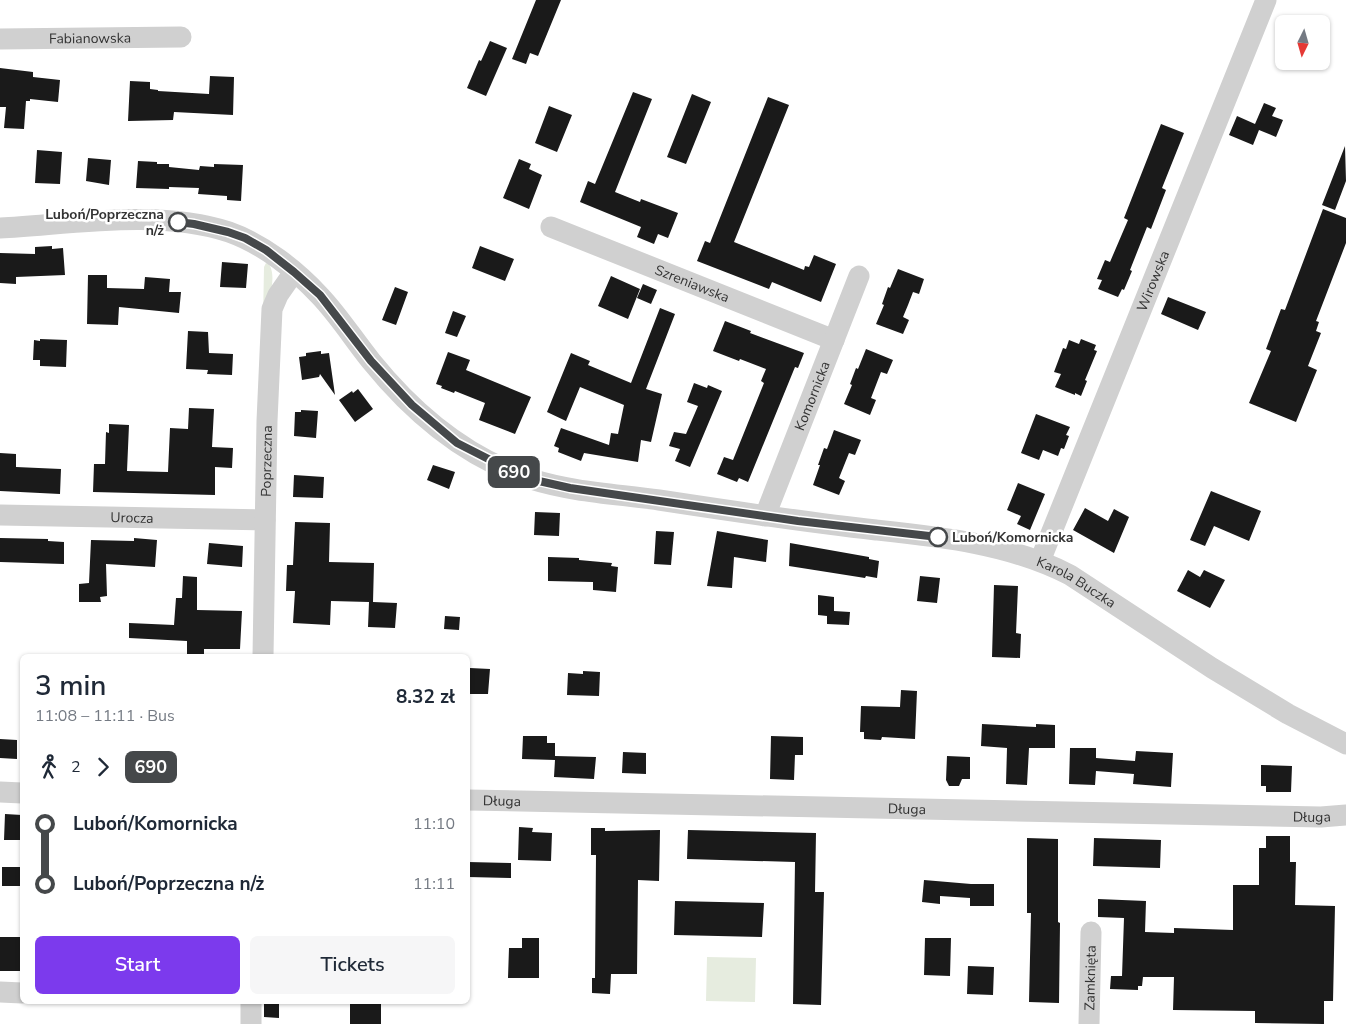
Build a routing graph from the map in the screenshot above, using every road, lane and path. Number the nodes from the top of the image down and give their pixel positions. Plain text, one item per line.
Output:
1 (1266, 0) edge
2 (181, 37) dead end
3 (0, 39) edge
4 (551, 227) dead end
5 (0, 228) edge
6 (294, 272) junction
7 (859, 276) dead end
8 (834, 340) junction
9 (0, 515) edge
10 (765, 516) junction
11 (265, 520) junction
12 (1040, 561) junction
13 (263, 654) edge
14 (1346, 744) edge
15 (0, 792) edge
16 (20, 793) edge
17 (470, 800) edge
18 (1346, 815) edge
19 (1091, 932) dead end
20 (0, 992) edge
21 (20, 993) edge
22 (251, 1004) edge
23 (251, 1024) edge
24 (1089, 1024) edge

1 - 12 street, Wirowska
2 - 3 street, Fabianowska
4 - 8 street, Szreniawska
5 - 6 street, Karola Buczka
6 - 10 street, Karola Buczka
6 - 11 street, Poprzeczna
7 - 8 street, Komornicka
8 - 10 street, Komornicka
9 - 11 street, Urocza
10 - 12 street, Karola Buczka
11 - 13 street, Poprzeczna
12 - 14 street, Karola Buczka
15 - 16 street
17 - 18 street, Długa
19 - 24 street, Zamknięta
20 - 21 street
22 - 23 street

